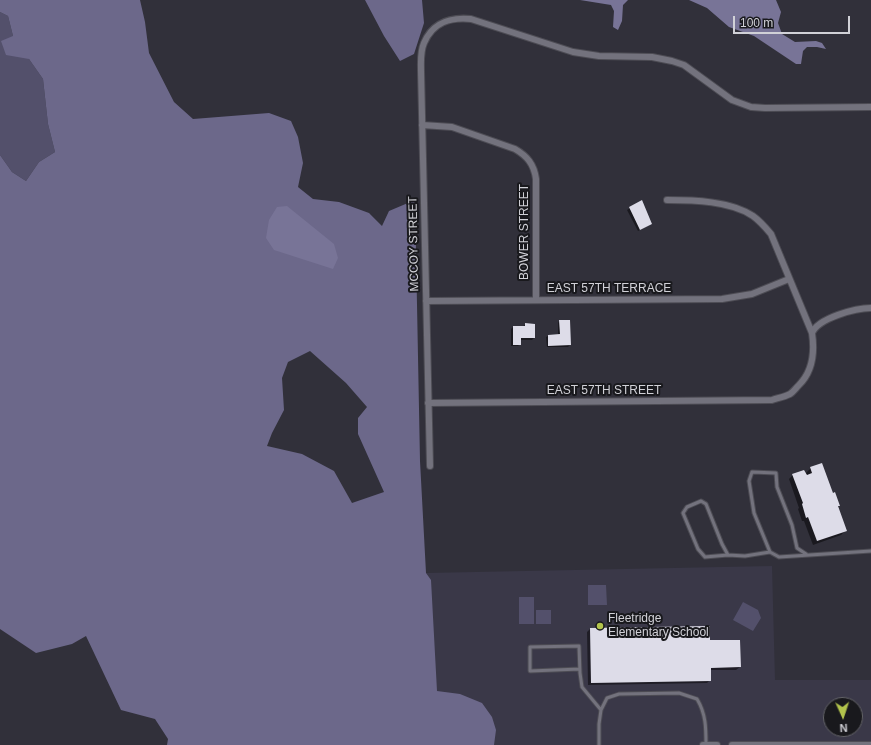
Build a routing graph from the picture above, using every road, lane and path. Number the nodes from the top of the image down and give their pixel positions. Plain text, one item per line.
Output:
1 (871, 107) edge
2 (422, 125) junction
3 (667, 200) dead end
4 (790, 279) junction
5 (536, 300) junction
6 (426, 301) junction
7 (871, 308) edge
8 (812, 333) junction
9 (428, 403) junction
10 (430, 466) dead end
11 (871, 551) edge
12 (770, 552) junction
13 (806, 554) junction
14 (728, 555) junction
15 (580, 669) junction
16 (601, 710) junction
17 (599, 745) edge
18 (703, 745) edge
19 (706, 745) edge
20 (717, 745) edge
21 (732, 745) edge
22 (871, 745) edge

1 - 2 street, MCCOY STREET
2 - 5 street, BOWER STREET
2 - 6 street, MCCOY STREET
3 - 4 street
4 - 5 street, EAST 57TH TERRACE
4 - 8 street
5 - 6 street, EAST 57TH TERRACE
6 - 9 street, MCCOY STREET
7 - 8 street
8 - 9 street, EAST 57TH STREET
9 - 10 street, MCCOY STREET
11 - 13 lane
12 - 13 lane
12 - 13 lane
12 - 14 lane
14 - 14 lane
15 - 15 lane
15 - 16 lane
16 - 17 lane
16 - 19 lane
18 - 19 street
19 - 20 street
21 - 22 street

